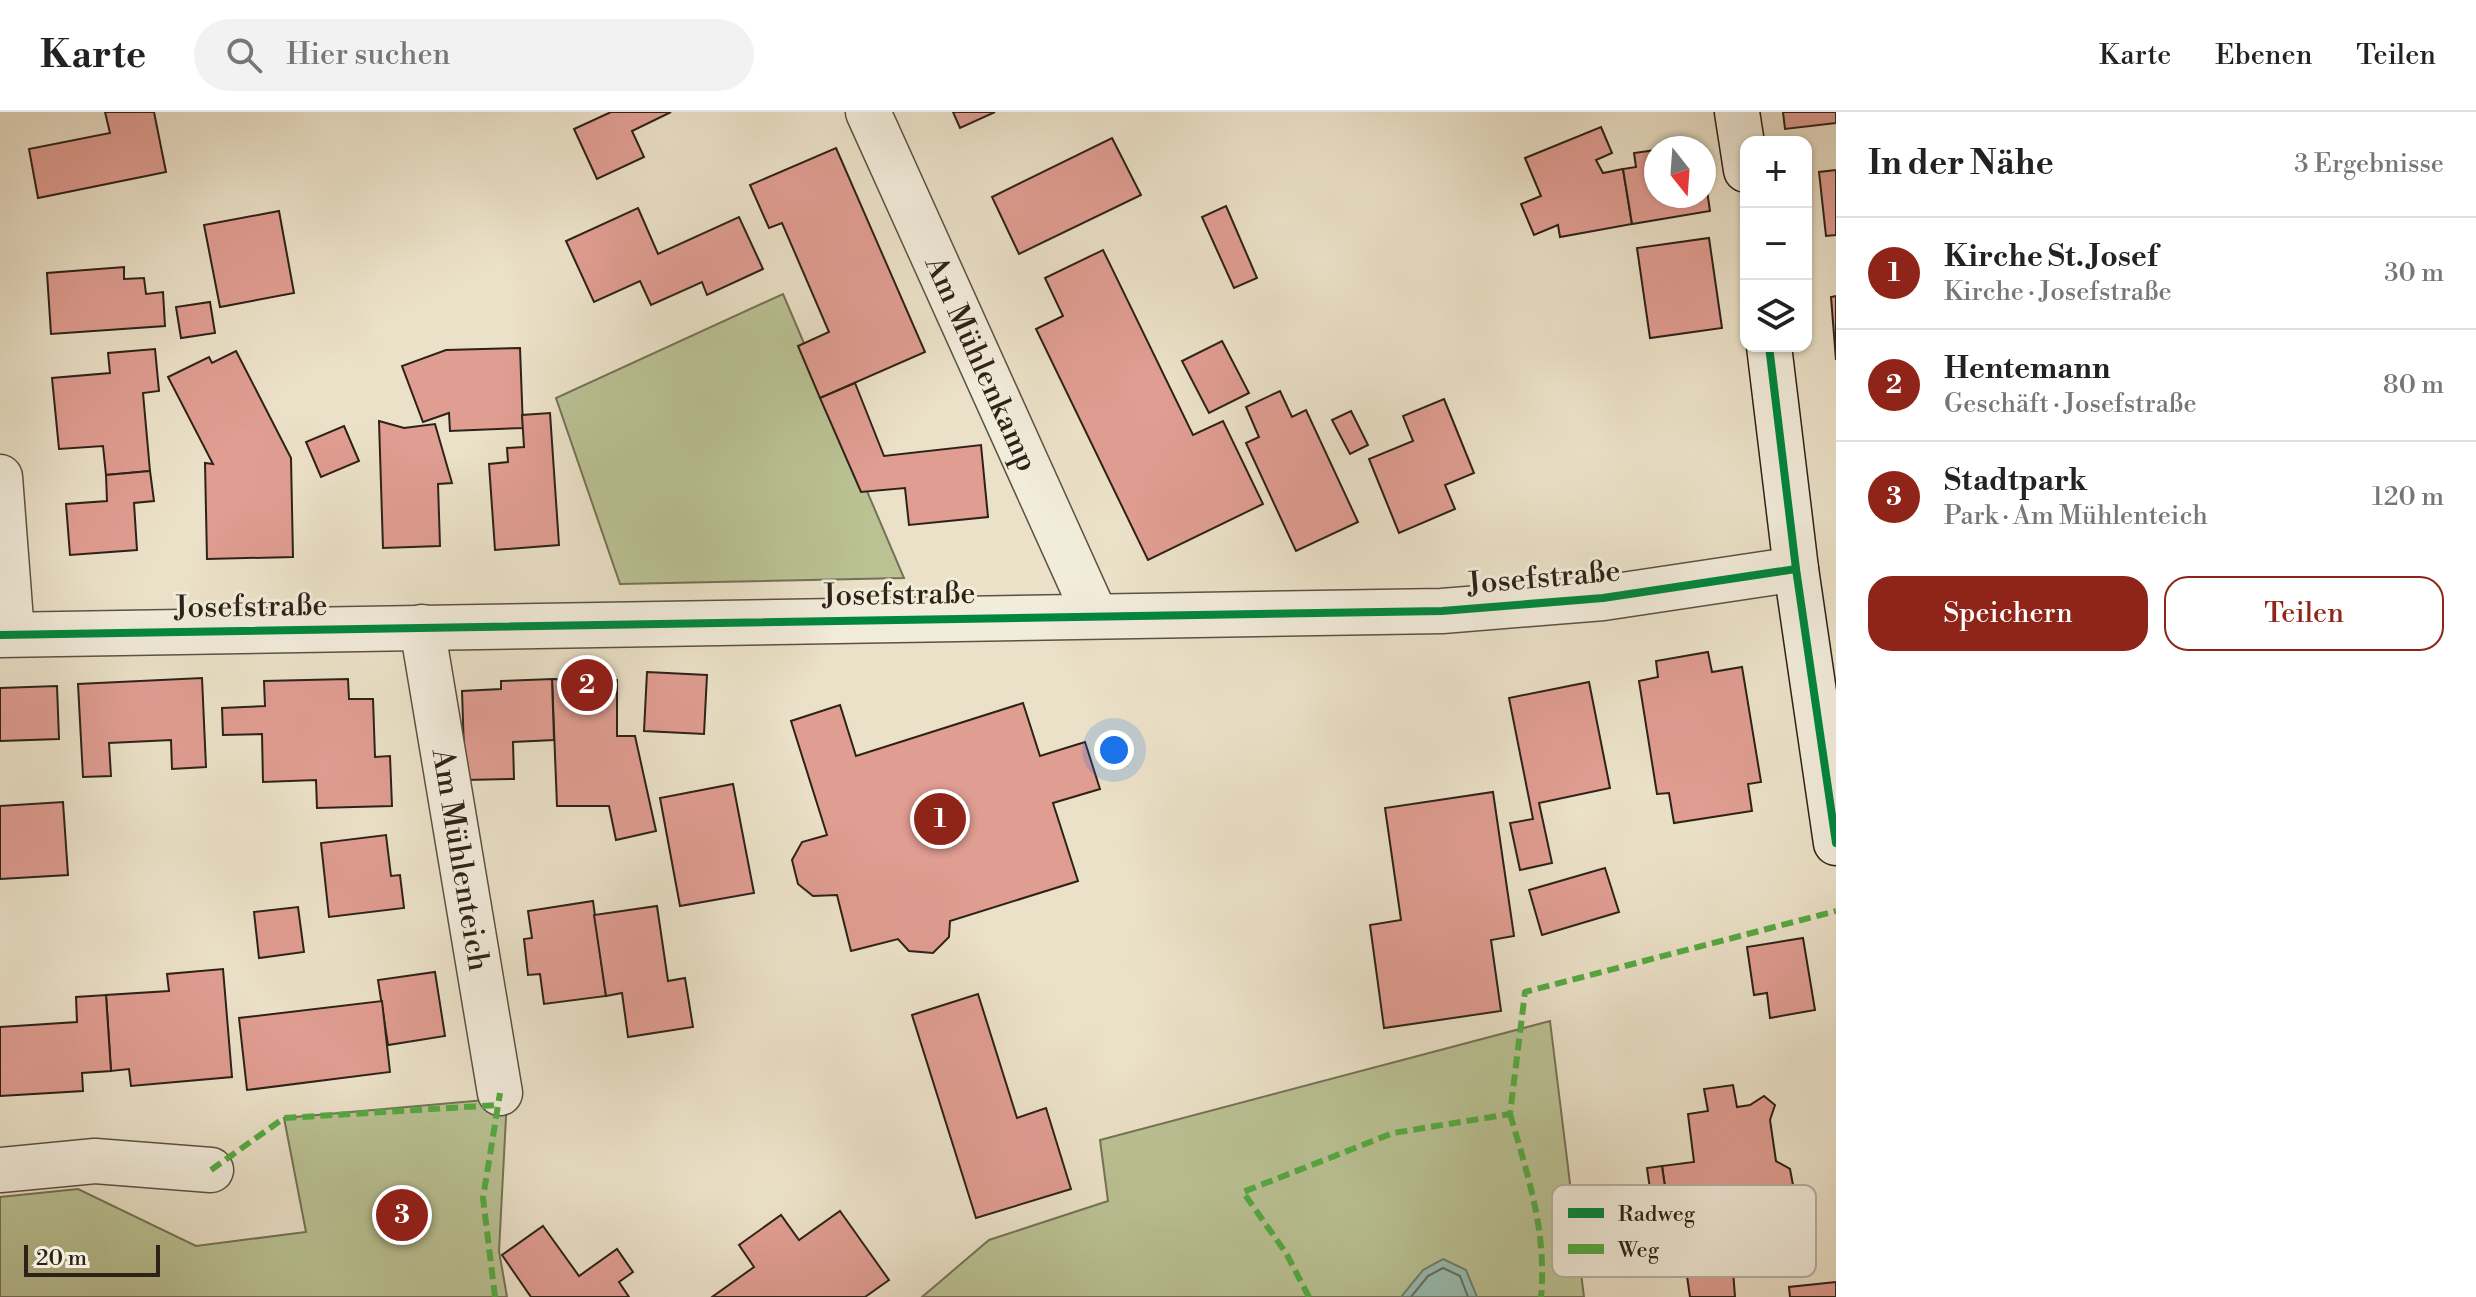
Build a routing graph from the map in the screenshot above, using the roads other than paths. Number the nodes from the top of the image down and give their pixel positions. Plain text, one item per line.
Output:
1 (868, 112) edge
2 (1737, 112) edge
3 (1741, 136) edge
4 (1770, 352) edge
5 (0, 477) edge
6 (1796, 569) junction
7 (1095, 615) junction
8 (422, 627) junction
9 (6, 635) edge
10 (1823, 663) edge
11 (1836, 843) edge
12 (500, 1093) dead end
13 (0, 1170) edge
14 (211, 1170) dead end

1 - 7 street, Am Mühlenkamp
2 - 3 street
4 - 6 street
5 - 9 street
6 - 7 street, Josefstraße
6 - 10 street
7 - 8 street, Josefstraße
8 - 9 street, Josefstraße
8 - 12 street, Am Mühlenteich
10 - 11 street
13 - 14 street

